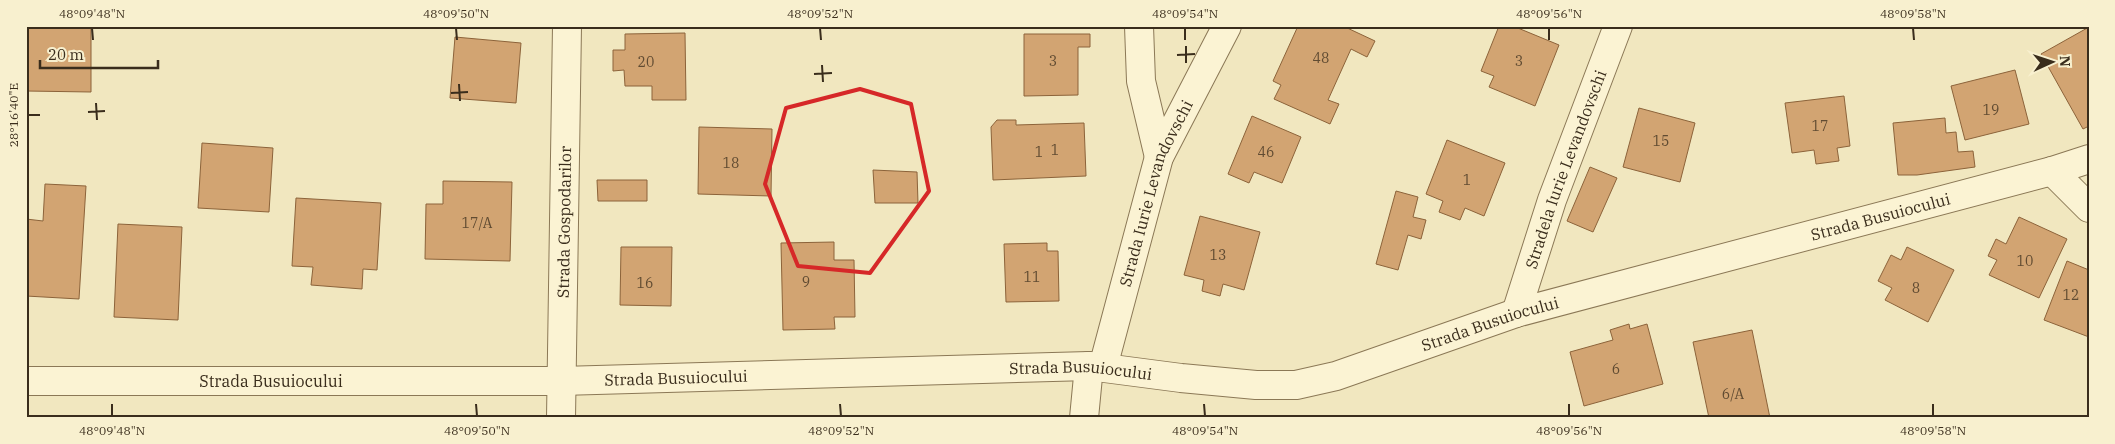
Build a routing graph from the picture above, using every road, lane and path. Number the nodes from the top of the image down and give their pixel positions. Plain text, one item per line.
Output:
1 (567, 26) edge
2 (1138, 26) edge
3 (1227, 26) edge
4 (1618, 26) edge
5 (1159, 157) junction
6 (2089, 159) edge
7 (2052, 171) junction
8 (2089, 208) edge
9 (1516, 313) junction
10 (1096, 366) junction
11 (26, 381) edge
12 (561, 381) junction
13 (561, 418) edge
14 (1084, 418) edge

1 - 12 street, Strada Gospodarilor
2 - 5 street
3 - 5 street, Strada Iurie Levandovschi
4 - 9 street, Stradela Iurie Levandovschi
5 - 10 street, Strada Iurie Levandovschi
6 - 7 street, Strada Busuiocului
7 - 8 street
7 - 9 street, Strada Busuiocului
9 - 10 street, Strada Busuiocului
10 - 12 street, Strada Busuiocului
10 - 14 street, Strada Iurie Levandovschi
11 - 12 street, Strada Busuiocului
12 - 13 street, Strada Gospodarilor

